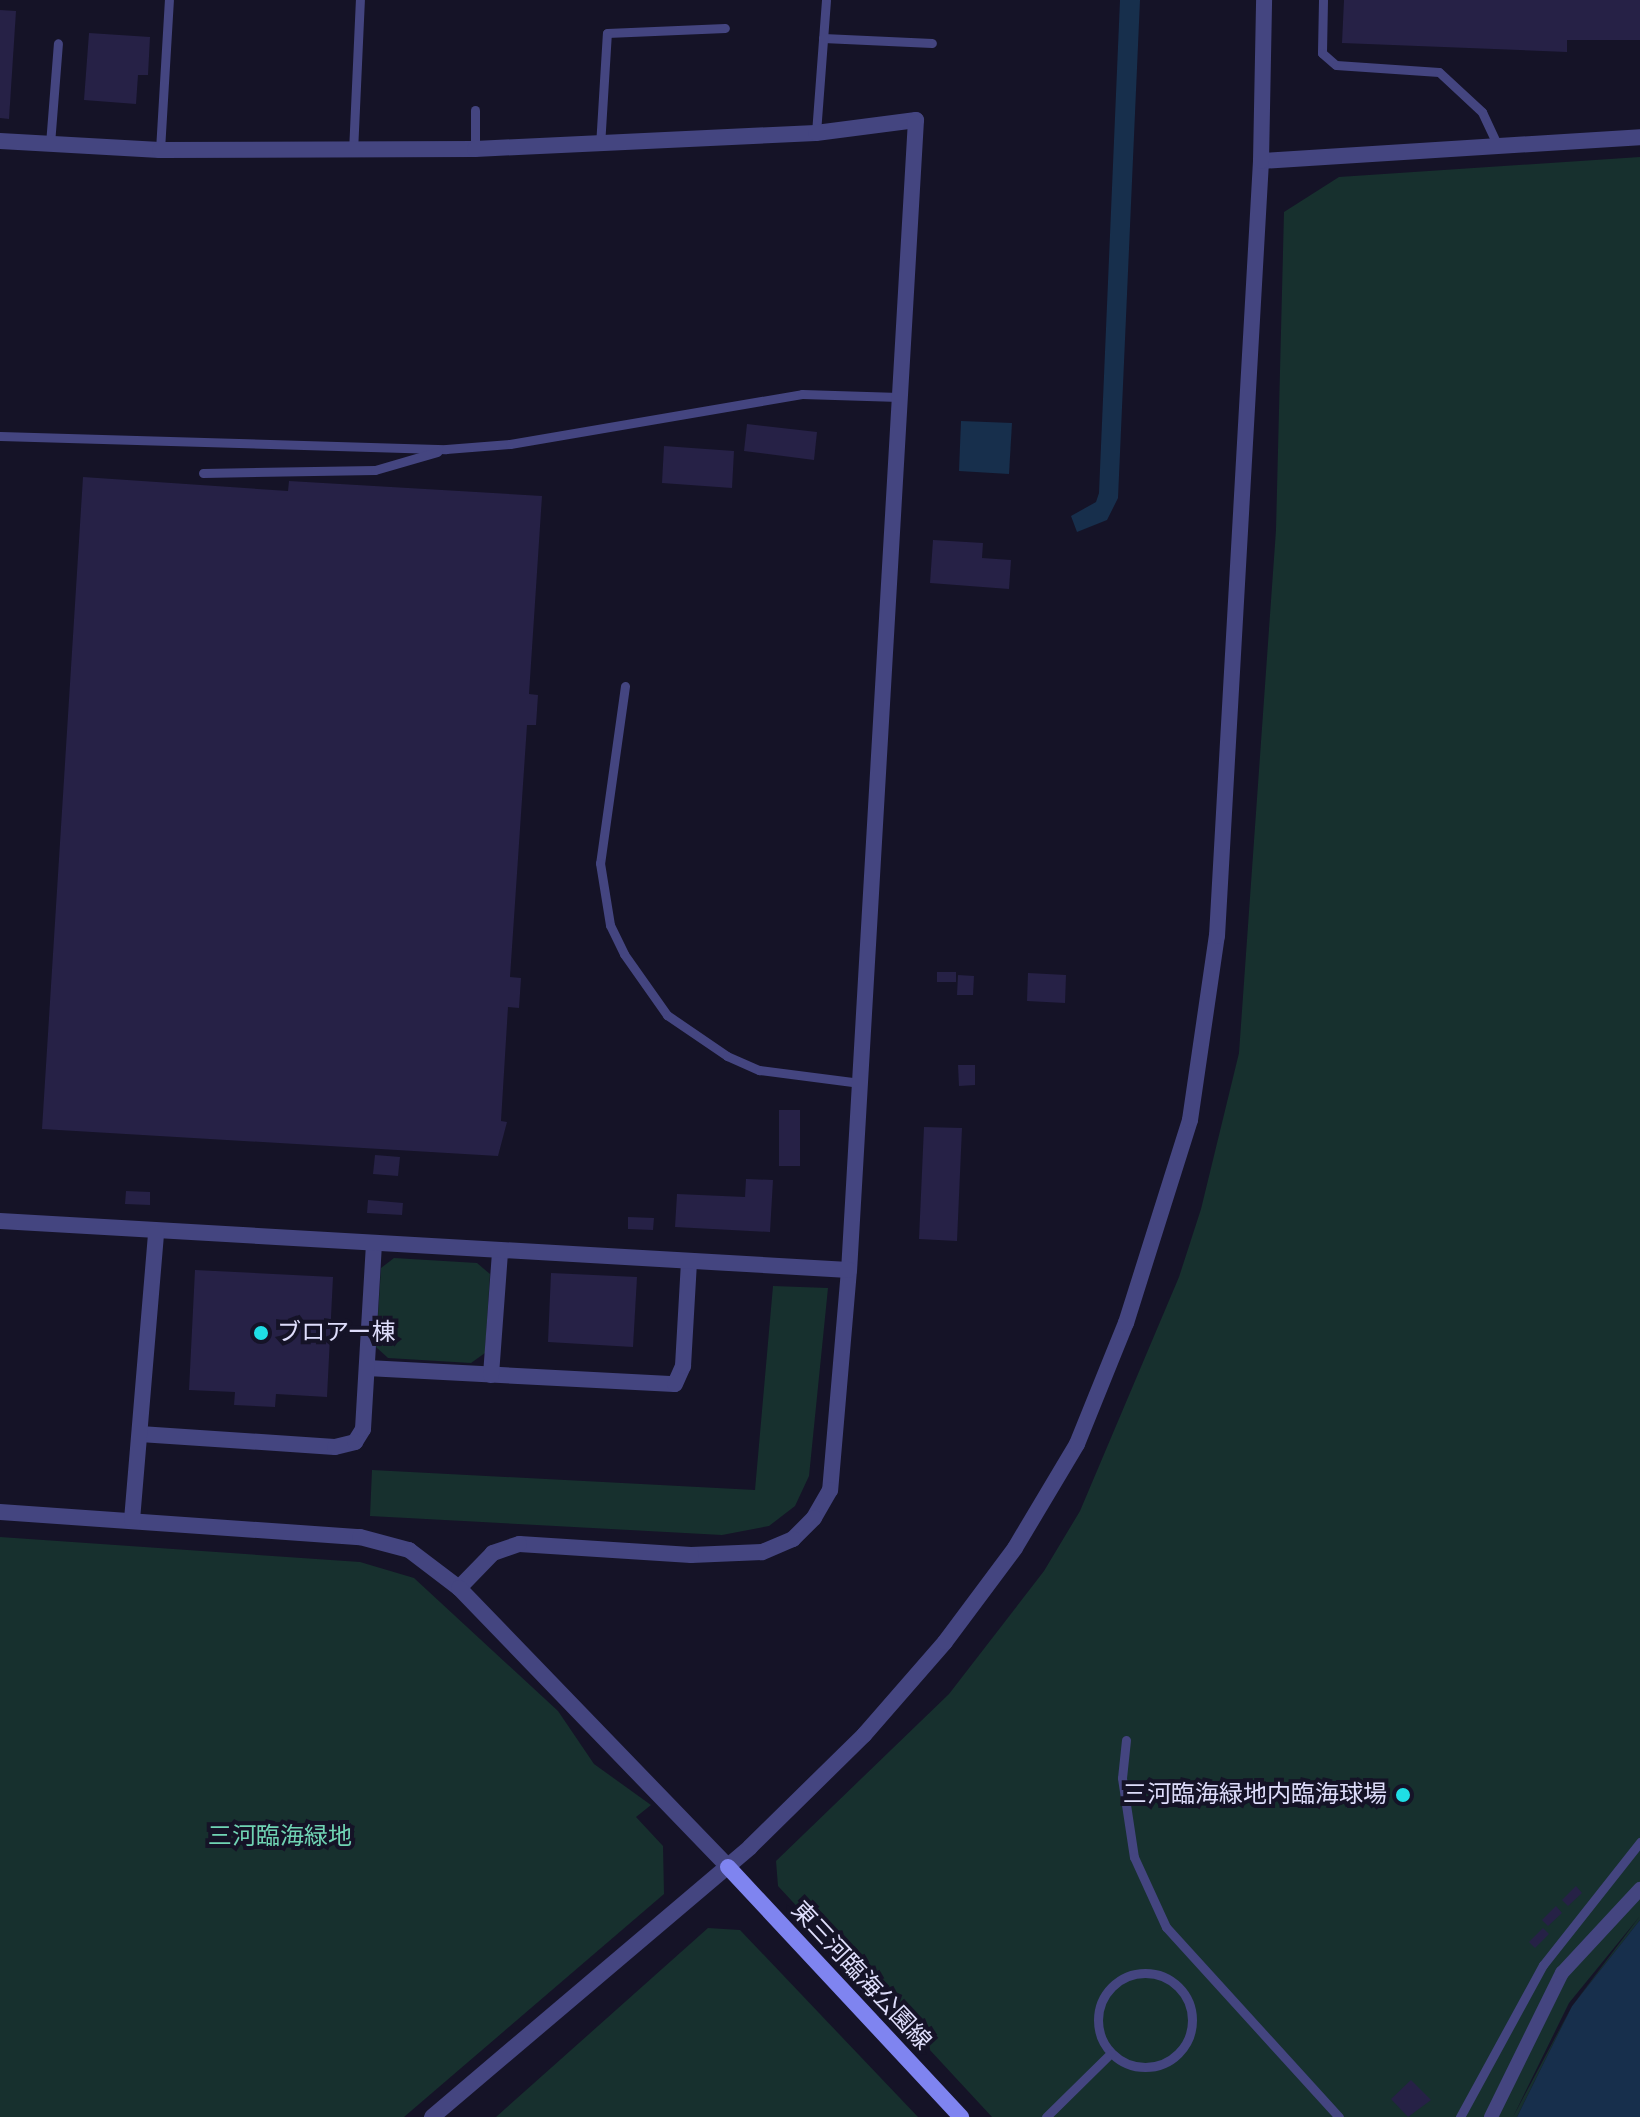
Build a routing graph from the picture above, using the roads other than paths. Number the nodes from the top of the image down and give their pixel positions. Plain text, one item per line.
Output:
1 (169, 0) edge
2 (360, 0) edge
3 (826, 0) edge
4 (1264, 0) edge
5 (1323, 0) edge
6 (725, 28) dead end
7 (823, 38) junction
8 (58, 43) dead end
9 (932, 43) dead end
10 (475, 110) dead end
11 (816, 133) junction
12 (1640, 137) edge
13 (0, 141) edge
14 (50, 144) junction
15 (600, 146) junction
16 (1498, 146) junction
17 (475, 149) junction
18 (160, 150) junction
19 (353, 152) junction
20 (1261, 161) junction
21 (899, 397) junction
22 (0, 436) edge
23 (446, 449) junction
24 (203, 473) dead end
25 (625, 686) dead end
26 (860, 1083) junction
27 (0, 1221) edge
28 (156, 1233) junction
29 (374, 1245) junction
30 (500, 1252) junction
31 (689, 1262) junction
32 (849, 1270) junction
33 (367, 1368) junction
34 (491, 1375) junction
35 (140, 1434) junction
36 (0, 1512) edge
37 (132, 1520) junction
38 (459, 1588) junction
39 (1126, 1740) dead end
40 (1640, 1842) edge
41 (728, 1867) junction
42 (1640, 1889) edge
43 (1111, 2053) junction
44 (432, 2117) edge
45 (961, 2117) edge
46 (1046, 2117) edge
47 (1339, 2117) edge
48 (1460, 2117) edge
49 (1491, 2117) edge

1 - 18 lane
2 - 19 lane
3 - 7 lane
4 - 20 street
5 - 16 lane
6 - 15 lane
7 - 9 lane
7 - 11 lane
8 - 14 lane
10 - 17 lane
11 - 15 street
11 - 21 street
12 - 16 street
13 - 14 street
14 - 18 street
15 - 17 street
16 - 20 street
17 - 19 street
18 - 19 street
20 - 41 street
21 - 23 lane
21 - 26 street
22 - 23 lane
23 - 24 lane
25 - 26 lane
26 - 32 street
27 - 28 street
28 - 29 street
28 - 35 street
29 - 30 street
29 - 33 street
30 - 31 street
30 - 34 street
31 - 32 street
31 - 34 street
32 - 38 street
33 - 34 street
33 - 35 street
35 - 37 street
36 - 37 street
37 - 38 street
38 - 41 street
39 - 47 lane
40 - 48 lane
41 - 44 street
41 - 45 main road, 東三河臨海公園線
42 - 49 street
43 - 43 lane
43 - 46 lane

